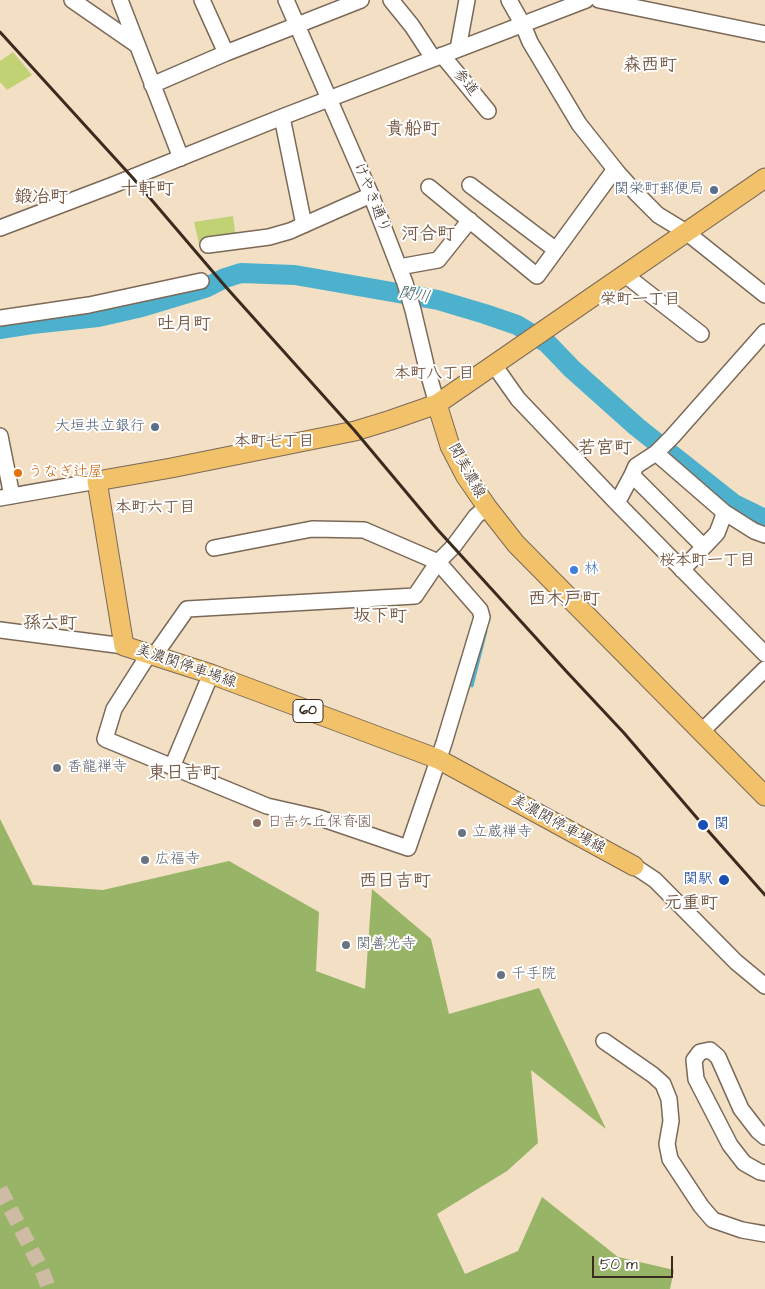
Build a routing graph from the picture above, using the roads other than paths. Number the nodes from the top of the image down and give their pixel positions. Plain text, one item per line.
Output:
1 (72, 0) edge
2 (120, 0) edge
3 (202, 0) edge
4 (286, 0) edge
5 (361, 0) edge
6 (391, 0) edge
7 (467, 0) edge
8 (509, 0) edge
9 (586, 0) edge
10 (599, 0) edge
11 (523, 25) junction
12 (297, 26) junction
13 (765, 34) edge
14 (137, 45) junction
15 (458, 49) junction
16 (226, 53) junction
17 (438, 57) junction
18 (152, 85) junction
19 (330, 98) junction
20 (488, 111) dead end
21 (282, 117) junction
22 (180, 158) junction
23 (615, 169) junction
24 (765, 178) edge
25 (470, 185) dead end
26 (429, 187) dead end
27 (371, 195) junction
28 (470, 220) junction
29 (304, 225) junction
30 (0, 228) edge
31 (686, 232) junction
32 (208, 245) dead end
33 (556, 250) junction
34 (399, 267) junction
35 (624, 274) junction
36 (201, 281) dead end
37 (765, 296) edge
38 (0, 318) edge
39 (765, 332) edge
40 (701, 334) dead end
41 (494, 365) junction
42 (437, 404) junction
43 (0, 436) edge
44 (656, 453) junction
45 (632, 475) junction
46 (97, 481) junction
47 (6, 497) edge
48 (617, 503) junction
49 (486, 507) junction
50 (724, 512) junction
51 (765, 535) edge
52 (704, 547) junction
53 (214, 548) dead end
54 (438, 562) junction
55 (682, 570) junction
56 (0, 630) edge
57 (124, 646) junction
58 (765, 654) edge
59 (151, 655) junction
60 (765, 669) edge
61 (211, 674) junction
62 (701, 732) junction
63 (438, 759) junction
64 (172, 767) junction
65 (765, 796) edge
66 (634, 866) joint
67 (765, 986) edge
68 (604, 1041) dead end
69 (765, 1137) edge
70 (765, 1173) edge
71 (765, 1234) edge

1 - 14 street
2 - 14 street
3 - 16 street
4 - 12 street, けやき通り
5 - 12 street
6 - 17 street, 参道
7 - 15 street
8 - 11 street
9 - 11 street
10 - 13 street
11 - 15 street
11 - 23 street
12 - 16 street
12 - 19 street, けやき通り
14 - 18 street
15 - 17 street
16 - 18 street
17 - 19 street
17 - 20 street, 参道
18 - 22 street
19 - 21 street
19 - 27 street, けやき通り
21 - 22 street
21 - 29 street
22 - 30 street
23 - 31 street
23 - 33 street
24 - 31 main road
25 - 33 street
26 - 28 street
27 - 29 street
27 - 34 street, けやき通り
28 - 33 street
28 - 34 street
29 - 32 street
31 - 35 main road
31 - 37 street
34 - 42 street, けやき通り
35 - 40 street
35 - 41 main road
36 - 38 street
39 - 44 street
41 - 42 main road
41 - 48 street
42 - 46 main road
42 - 49 main road, 関美濃線
43 - 47 street
44 - 45 street
44 - 50 street
45 - 48 street
45 - 52 street
46 - 47 street
46 - 57 main road, 美濃関停車場線
48 - 55 street
49 - 54 street
49 - 62 main road, 関美濃線
50 - 51 street
50 - 52 street
52 - 55 street
53 - 54 street
54 - 59 street
54 - 63 street
55 - 58 street
56 - 57 street
57 - 59 main road, 美濃関停車場線 / 60
59 - 61 main road, 美濃関停車場線 / 60
59 - 64 street
60 - 62 street
61 - 63 main road, 美濃関停車場線 / 60
61 - 64 street
62 - 65 main road, 関美濃線
63 - 64 street
63 - 66 main road, 美濃関停車場線 / 60
66 - 67 street
68 - 71 street
69 - 70 street

